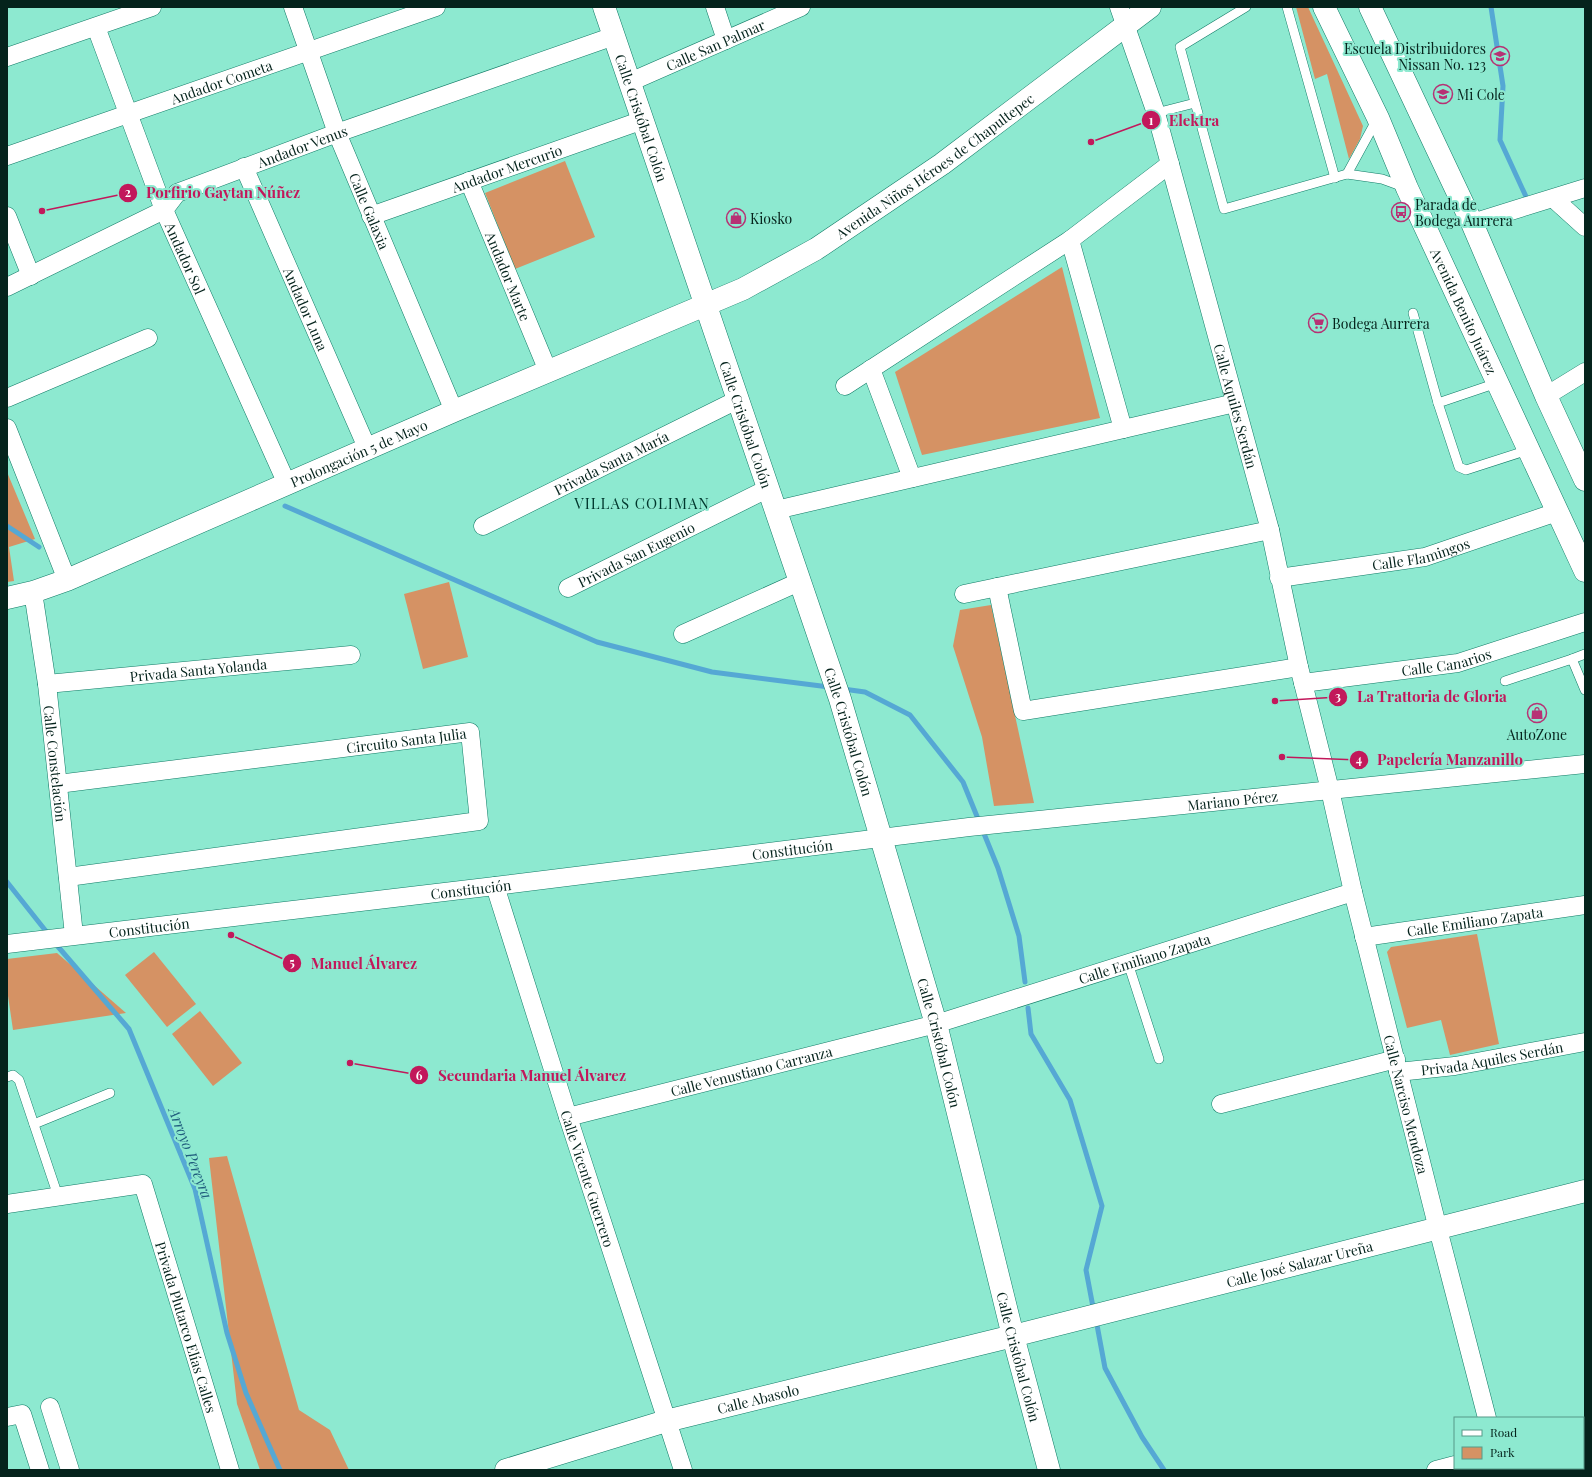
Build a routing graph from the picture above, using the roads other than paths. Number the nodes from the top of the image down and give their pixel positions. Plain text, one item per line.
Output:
1 (152, 7) edge
2 (293, 7) edge
3 (436, 7) edge
4 (604, 7) edge
5 (715, 7) edge
6 (801, 7) edge
7 (1150, 7) edge
8 (1246, 7) edge
9 (1287, 7) edge
10 (1324, 7) edge
11 (1370, 7) edge
12 (128, 11) edge
13 (1123, 16) edge
14 (96, 27) junction
15 (614, 36) junction
16 (726, 40) junction
17 (308, 51) junction
18 (7, 57) edge
19 (630, 82) junction
20 (1195, 103) junction
21 (1156, 113) junction
22 (128, 115) junction
23 (1378, 118) junction
24 (643, 120) junction
25 (337, 133) junction
26 (7, 156) edge
27 (1170, 164) junction
28 (244, 167) junction
29 (1347, 174) junction
30 (1335, 178) junction
31 (469, 181) junction
32 (1408, 188) junction
33 (1585, 188) edge
34 (1554, 199) junction
35 (164, 210) junction
36 (7, 216) edge
37 (371, 216) junction
38 (1472, 223) junction
39 (1585, 227) edge
40 (1070, 240) junction
41 (31, 276) junction
42 (7, 287) edge
43 (706, 304) junction
44 (1413, 313) dead end
45 (148, 338) dead end
46 (871, 369) junction
47 (548, 371) junction
48 (1585, 372) edge
49 (1497, 383) junction
50 (845, 386) dead end
51 (1546, 396) junction
52 (7, 398) edge
53 (739, 399) junction
54 (1235, 403) junction
55 (1438, 403) junction
56 (454, 411) junction
57 (7, 428) edge
58 (1123, 429) junction
59 (368, 450) junction
60 (1528, 450) junction
61 (912, 478) junction
62 (1585, 480) edge
63 (287, 484) junction
64 (769, 488) junction
65 (776, 510) junction
66 (1557, 512) junction
67 (483, 526) dead end
68 (1270, 530) junction
69 (1585, 571) edge
70 (1279, 578) junction
71 (67, 580) junction
72 (800, 581) junction
73 (997, 587) junction
74 (568, 588) dead end
75 (33, 592) junction
76 (964, 594) dead end
77 (8, 598) edge
78 (1585, 622) edge
79 (683, 634) dead end
80 (1585, 654) edge
81 (351, 655) dead end
82 (1572, 659) junction
83 (1301, 675) junction
84 (1505, 681) dead end
85 (47, 684) junction
86 (1585, 690) edge
87 (1585, 764) edge
88 (58, 784) junction
89 (1330, 790) junction
90 (880, 839) junction
91 (68, 877) junction
92 (495, 886) junction
93 (1353, 892) junction
94 (1585, 905) edge
95 (67, 936) junction
96 (1364, 937) junction
97 (14, 943) edge
98 (1128, 963) junction
99 (936, 1024) junction
100 (1585, 1042) edge
101 (1158, 1059) dead end
102 (1397, 1065) junction
103 (7, 1077) edge
104 (110, 1093) dead end
105 (1221, 1104) dead end
106 (568, 1117) junction
107 (34, 1124) junction
108 (1585, 1191) edge
109 (58, 1196) junction
110 (7, 1204) edge
111 (1438, 1229) junction
112 (1013, 1336) junction
113 (50, 1407) dead end
114 (7, 1417) edge
115 (1487, 1417) edge
116 (666, 1421) junction
117 (1454, 1465) edge
118 (40, 1470) edge
119 (70, 1470) edge
120 (230, 1470) edge
121 (506, 1470) edge
122 (684, 1470) edge
123 (1049, 1470) edge
124 (1436, 1470) edge

1 - 12 street
2 - 17 street, Calle Galaxia
3 - 17 street, Andador Cometa
4 - 15 street, Calle Cristóbal Colón
5 - 16 street
6 - 16 street, Calle San Palmar
7 - 13 street, Avenida Niños Héroes de Chapultepec
8 - 20 lane
9 - 30 lane
10 - 23 street, Avenida Benito Juárez
11 - 38 street
12 - 14 street
13 - 21 street, Calle Aquiles Serdán
13 - 43 street, Avenida Niños Héroes de Chapultepec
14 - 18 street
14 - 22 street, Andador Sol
15 - 19 street, Calle Cristóbal Colón
15 - 25 street, Andador Venus
16 - 19 street, Calle San Palmar
17 - 22 street, Andador Cometa
17 - 25 street, Calle Galaxia
19 - 24 street, Calle Cristóbal Colón
20 - 21 lane
20 - 30 lane
21 - 27 street, Calle Aquiles Serdán
22 - 26 street, Andador Cometa
22 - 35 street, Andador Sol
23 - 29 lane
23 - 32 street, Avenida Benito Juárez
24 - 31 street, Andador Mercurio
24 - 43 street, Calle Cristóbal Colón
25 - 28 street, Andador Venus
25 - 37 street, Calle Galaxia
27 - 40 street
27 - 54 street, Calle Aquiles Serdán
28 - 35 street, Andador Venus
28 - 59 street, Andador Luna
29 - 30 lane
29 - 32 lane
31 - 37 street, Andador Mercurio
31 - 47 street, Andador Marte
32 - 49 street, Avenida Benito Juárez
33 - 34 street
34 - 38 street
34 - 39 street
35 - 41 street, Andador Venus
35 - 63 street, Andador Sol
36 - 41 street
37 - 56 street, Calle Galaxia
38 - 51 street
40 - 46 street
40 - 58 street
41 - 42 street, Andador Venus
43 - 47 street, Prolongación 5 de Mayo
43 - 53 street, Calle Cristóbal Colón
44 - 55 lane
45 - 52 street
46 - 50 street
46 - 61 street
47 - 56 street, Prolongación 5 de Mayo
48 - 51 street
49 - 55 lane
49 - 60 street, Avenida Benito Juárez
51 - 62 street
53 - 64 street, Calle Cristóbal Colón
53 - 67 street, Privada Santa María
54 - 58 street
54 - 68 street, Calle Aquiles Serdán
55 - 60 lane
56 - 59 street, Prolongación 5 de Mayo
57 - 71 street
58 - 61 street
59 - 63 street, Prolongación 5 de Mayo
60 - 66 street, Avenida Benito Juárez
61 - 65 street
63 - 71 street, Prolongación 5 de Mayo
64 - 65 street, Calle Cristóbal Colón
64 - 74 street, Privada San Eugenio
65 - 72 street, Calle Cristóbal Colón
66 - 69 street, Avenida Benito Juárez
66 - 70 street, Calle Flamingos
68 - 70 street, Calle Aquiles Serdán
68 - 73 street
70 - 83 street, Calle Aquiles Serdán
71 - 75 street, Prolongación 5 de Mayo
72 - 79 street
72 - 90 street, Calle Cristóbal Colón
73 - 76 street
73 - 83 street, Calle Canarios
75 - 77 street, Prolongación 5 de Mayo
75 - 85 street, Calle Constelación
78 - 83 street, Calle Canarios
80 - 82 lane
81 - 85 street, Privada Santa Yolanda
82 - 84 lane
82 - 86 lane
83 - 89 street, Calle Aquiles Serdán
85 - 88 street, Calle Constelación
87 - 89 street, Mariano Pérez
88 - 91 street, Calle Constelación
88 - 91 street, Circuito Santa Julia
89 - 90 street, Mariano Pérez
89 - 93 street, Calle Narciso Mendoza
90 - 92 street, Constitución
90 - 99 street, Calle Cristóbal Colón
91 - 95 street, Calle Constelación
92 - 95 street, Constitución
92 - 106 street, Calle Vicente Guerrero
93 - 96 street, Calle Narciso Mendoza
93 - 98 street, Calle Emiliano Zapata
94 - 96 street, Calle Emiliano Zapata
95 - 97 street, Constitución
96 - 102 street, Calle Narciso Mendoza
98 - 99 street, Calle Emiliano Zapata
98 - 101 lane
99 - 106 street, Calle Venustiano Carranza
99 - 112 street, Calle Cristóbal Colón
100 - 102 street, Privada Aquiles Serdán
102 - 105 street, Privada Aquiles Serdán
102 - 111 street, Calle Narciso Mendoza
103 - 107 lane
104 - 107 lane
106 - 116 street, Calle Vicente Guerrero
107 - 109 lane
108 - 111 street, Calle José Salazar Ureña
109 - 110 street
109 - 120 street, Privada Plutarco Elías Calles
111 - 112 street, Calle José Salazar Ureña
111 - 115 street, Calle Narciso Mendoza
112 - 116 street, Calle Abasolo
112 - 123 street, Calle Cristóbal Colón
113 - 119 street
114 - 118 street
116 - 121 street, Calle Abasolo
116 - 122 street, Calle Vicente Guerrero
117 - 124 street

